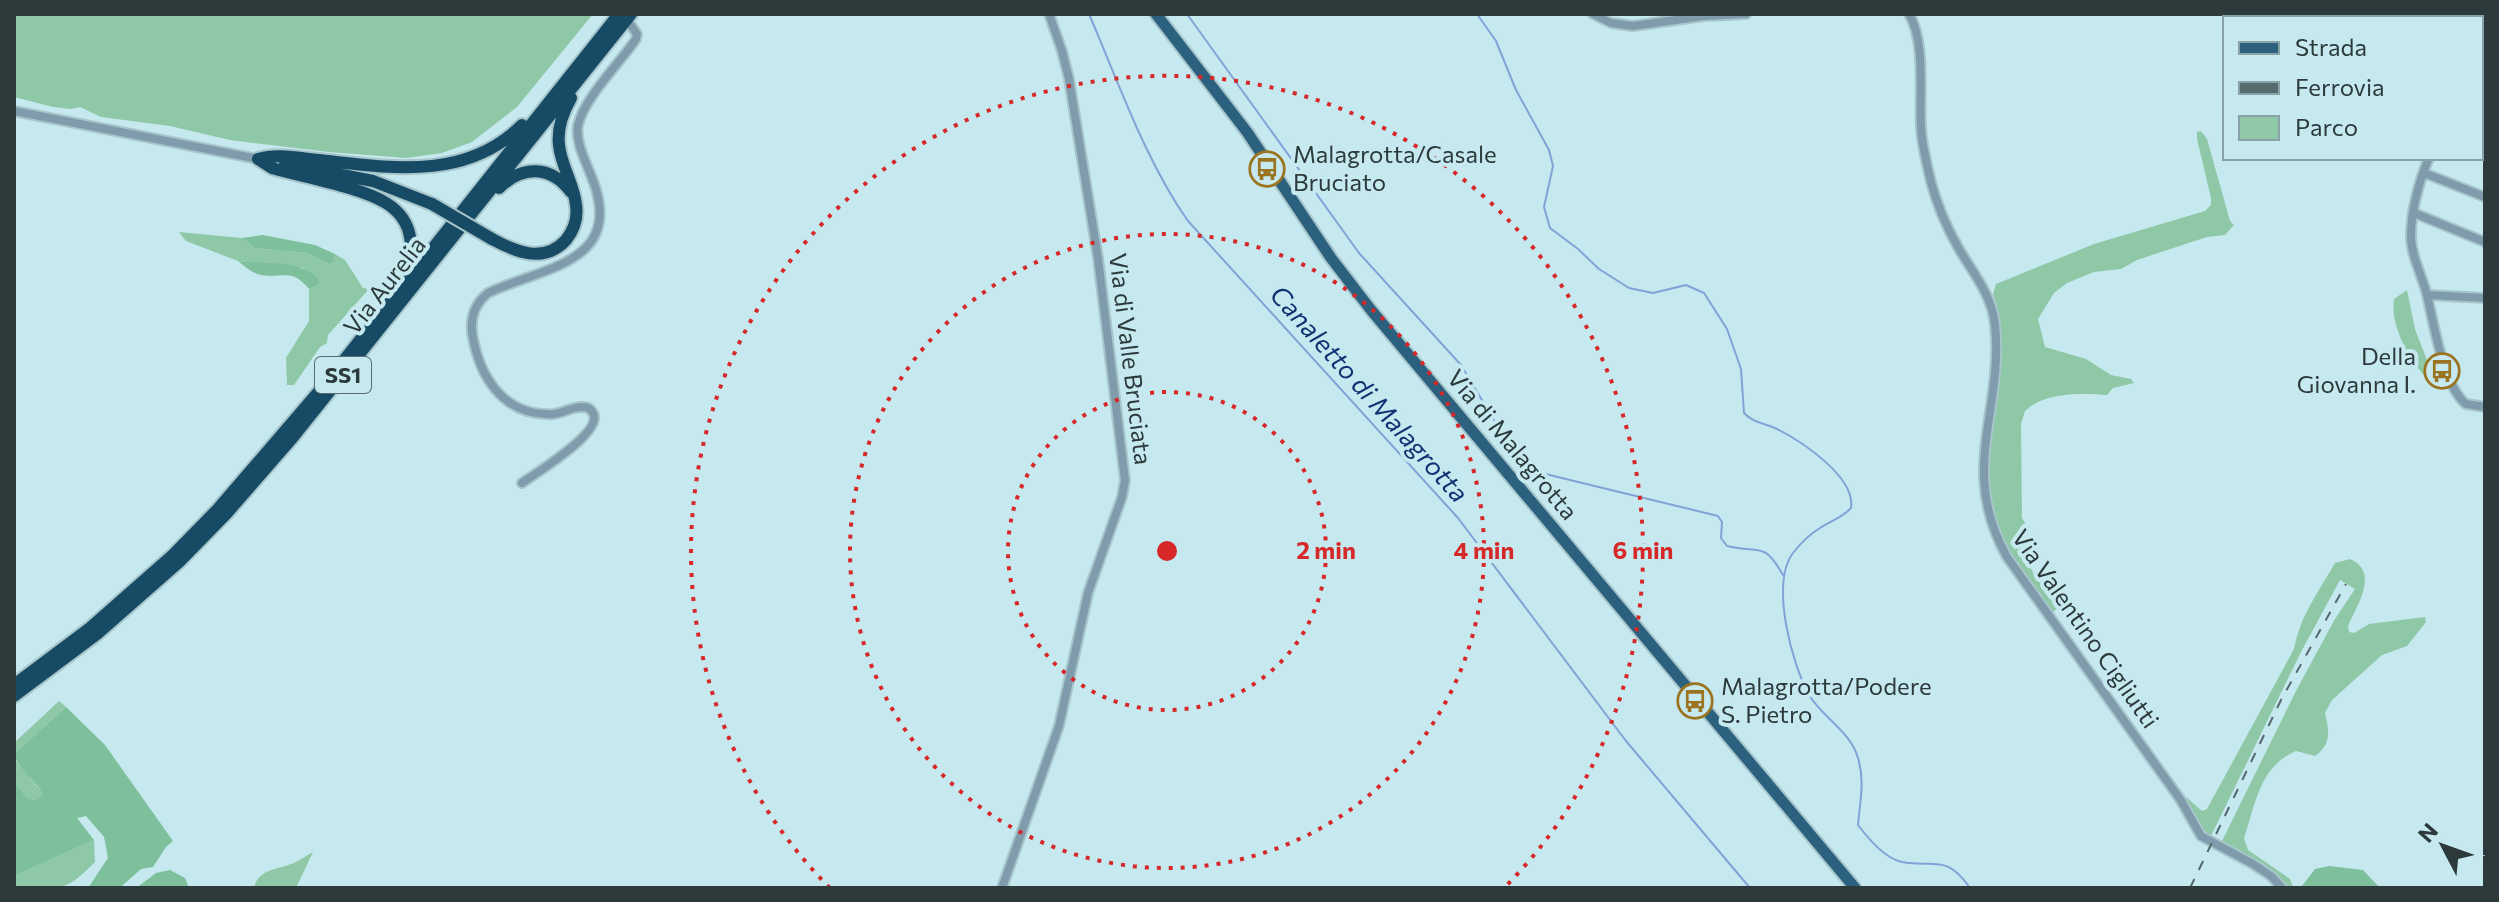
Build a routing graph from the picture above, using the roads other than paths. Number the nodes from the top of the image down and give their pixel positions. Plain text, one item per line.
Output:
1 (612, 14) edge
2 (619, 14) edge
3 (1049, 14) edge
4 (1156, 14) edge
5 (1593, 14) edge
6 (1746, 14) edge
7 (1909, 14) edge
8 (633, 17) edge
9 (14, 111) edge
10 (258, 159) junction
11 (2428, 160) edge
12 (2424, 173) junction
13 (2485, 197) edge
14 (576, 201) junction
15 (2414, 213) junction
16 (2485, 242) edge
17 (2427, 295) junction
18 (2485, 298) edge
19 (346, 371) junction
20 (322, 388) junction
21 (2485, 407) edge
22 (522, 483) dead end
23 (14, 685) edge
24 (14, 696) edge
25 (1002, 888) edge
26 (1855, 888) edge
27 (2282, 888) edge

1 - 10 highway
2 - 20 highway, Via Aurelia / SS1
3 - 25 street, Via di Valle Bruciata
4 - 26 main road, Via di Malagrotta
5 - 6 street
7 - 27 street, Via Valentino Cigliutti
8 - 14 highway
8 - 19 highway, Via Aurelia / SS1
8 - 22 street
9 - 10 street
10 - 14 highway, bridge
10 - 20 highway
11 - 12 street
12 - 13 street
12 - 15 street
14 - 19 highway
15 - 16 street
15 - 17 street
17 - 18 street
17 - 21 street
19 - 24 highway, Via Aurelia / SS1
20 - 23 highway, Via Aurelia / SS1

